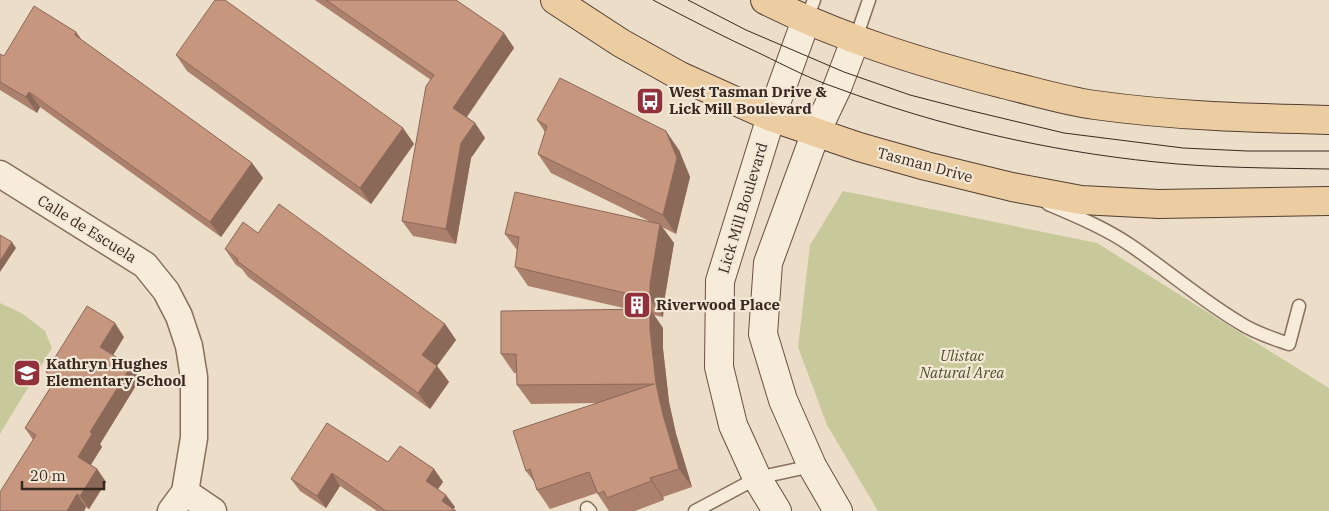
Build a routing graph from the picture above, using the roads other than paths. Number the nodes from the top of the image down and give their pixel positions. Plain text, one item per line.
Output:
1 (555, 0) edge
2 (765, 0) edge
3 (869, 0) edge
4 (810, 10) edge
5 (856, 38) junction
6 (771, 117) junction
7 (1329, 120) edge
8 (816, 132) junction
9 (0, 174) edge
10 (1012, 187) junction
11 (1329, 201) edge
12 (1299, 306) dead end
13 (812, 466) junction
14 (756, 478) junction
15 (178, 502) edge
16 (213, 511) edge
17 (695, 511) edge
18 (777, 511) edge
19 (838, 511) edge

1 - 6 main road, Tasman Drive
2 - 4 main road
3 - 5 lane
4 - 5 main road
4 - 6 main road, Lick Mill Boulevard
5 - 7 main road
5 - 8 main road
6 - 8 main road, Tasman Drive
6 - 14 main road, Lick Mill Boulevard
8 - 10 main road, Tasman Drive
8 - 13 main road
9 - 15 street, Calle de Escuela
10 - 11 main road, Tasman Drive
10 - 12 lane
13 - 14 lane
13 - 19 main road
14 - 17 lane
14 - 18 main road, Lick Mill Boulevard
15 - 16 street

